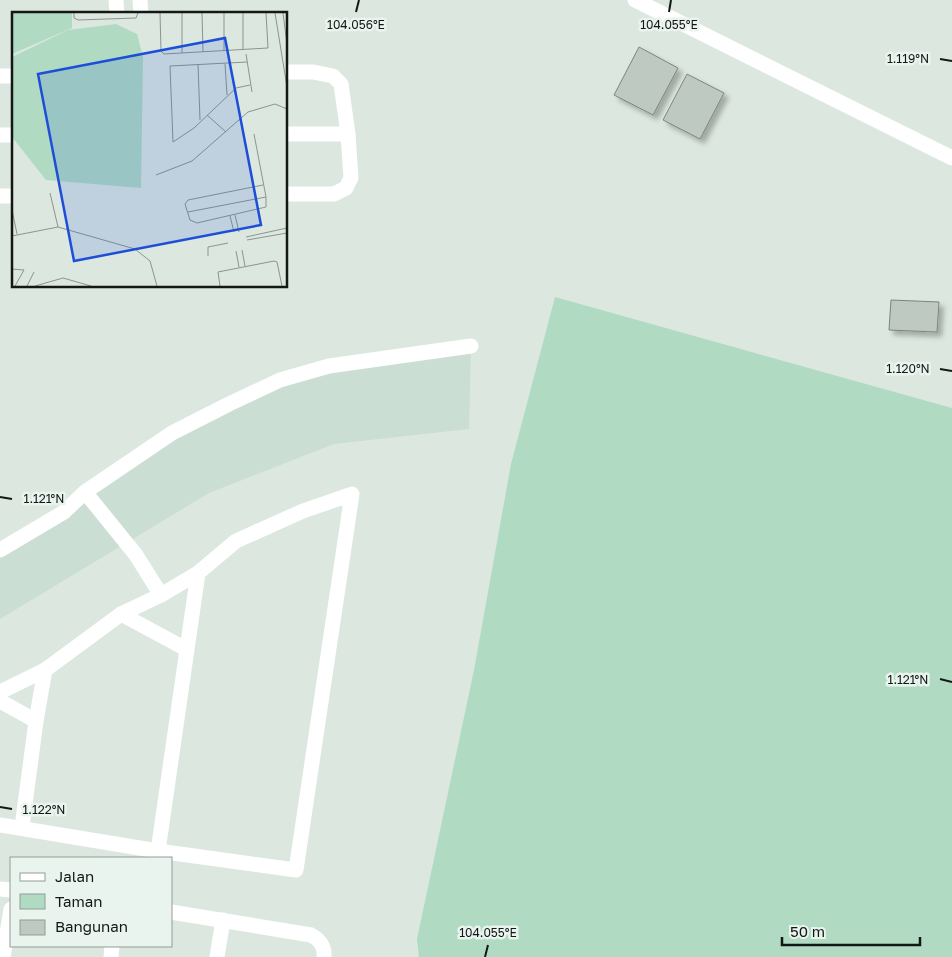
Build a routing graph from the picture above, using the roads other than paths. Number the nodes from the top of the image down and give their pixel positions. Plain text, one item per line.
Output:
1 (635, 0) edge
2 (288, 72) edge
3 (288, 134) edge
4 (348, 134) junction
5 (952, 158) edge
6 (288, 194) edge
7 (471, 346) dead end
8 (85, 492) junction
9 (0, 550) edge
10 (198, 573) junction
11 (161, 595) junction
12 (121, 614) junction
13 (186, 649) junction
14 (44, 670) junction
15 (0, 692) edge
16 (0, 701) edge
17 (36, 720) junction
18 (0, 825) edge
19 (22, 827) junction
20 (158, 851) junction
21 (172, 912) edge
22 (10, 915) edge
23 (223, 920) junction
24 (3, 957) edge
25 (217, 957) edge
26 (324, 957) edge

1 - 5 street
2 - 4 street
3 - 4 street
4 - 6 street
7 - 8 street
8 - 9 street
8 - 11 street
10 - 11 street
10 - 13 street
10 - 20 street
11 - 12 street
12 - 13 street
12 - 14 street
13 - 20 street
14 - 15 street
14 - 17 street
16 - 17 street
17 - 19 street
18 - 19 street
19 - 20 street
21 - 23 street
22 - 24 street
23 - 25 street
23 - 26 street

